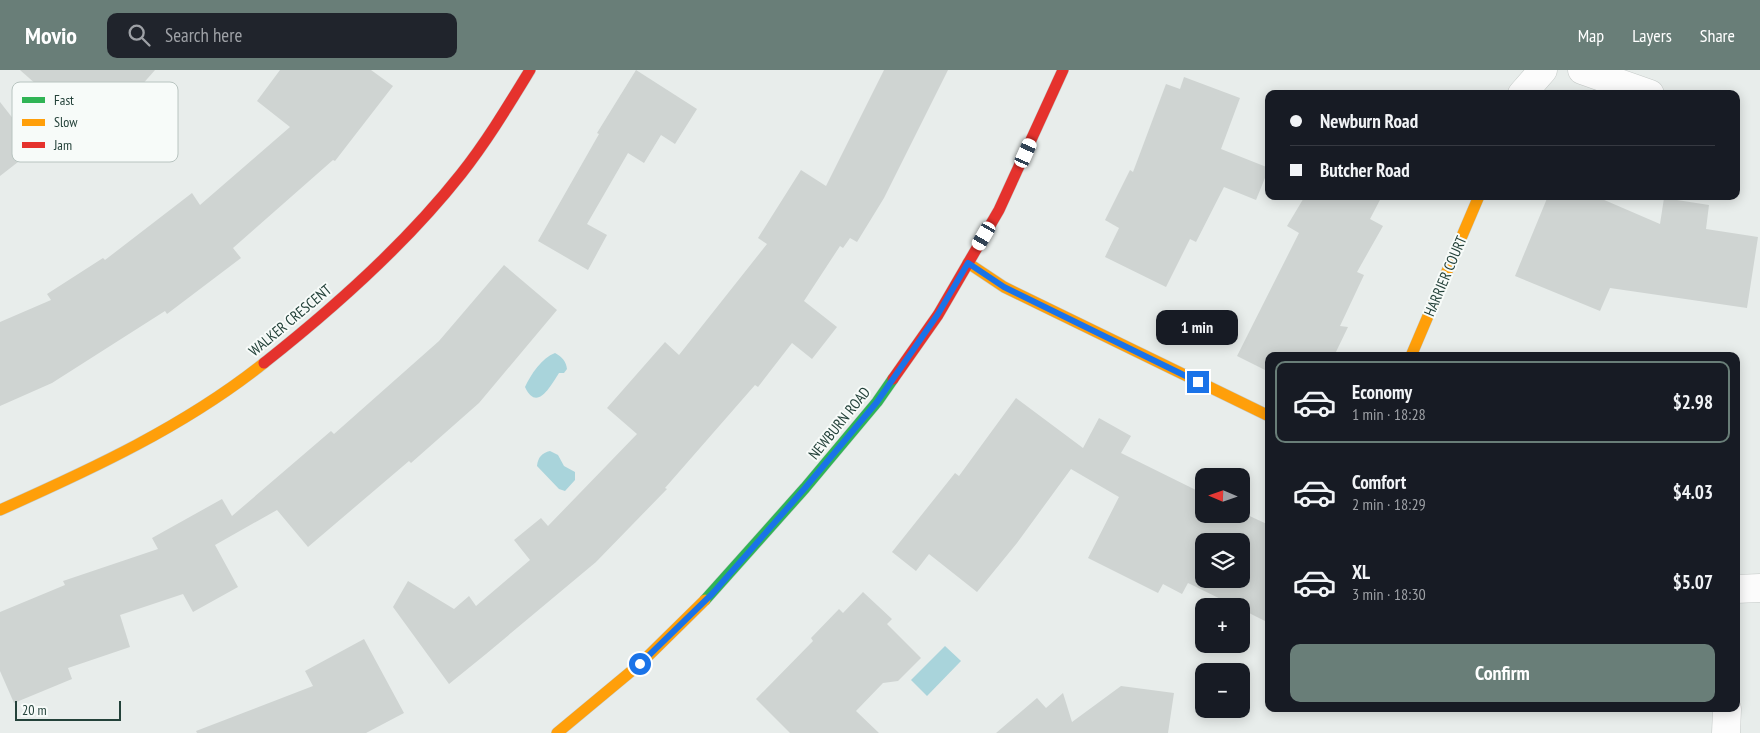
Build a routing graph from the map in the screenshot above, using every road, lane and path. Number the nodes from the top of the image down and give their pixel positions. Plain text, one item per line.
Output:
1 (530, 70) edge
2 (1063, 70) edge
3 (1543, 70) edge
4 (1582, 70) edge
5 (1526, 90) edge
6 (1639, 90) edge
7 (1477, 200) edge
8 (968, 263) junction
9 (1413, 352) edge
10 (1265, 414) edge
11 (0, 510) edge
12 (1740, 588) edge
13 (1760, 588) edge
14 (1727, 712) edge
15 (557, 733) edge
16 (1726, 733) edge

1 - 11 street, WALKER CRESCENT
2 - 8 street, NEWBURN ROAD
3 - 5 street
4 - 6 street
7 - 9 street, HARRIER COURT
8 - 10 street
8 - 15 street, NEWBURN ROAD
12 - 13 street
14 - 16 street

